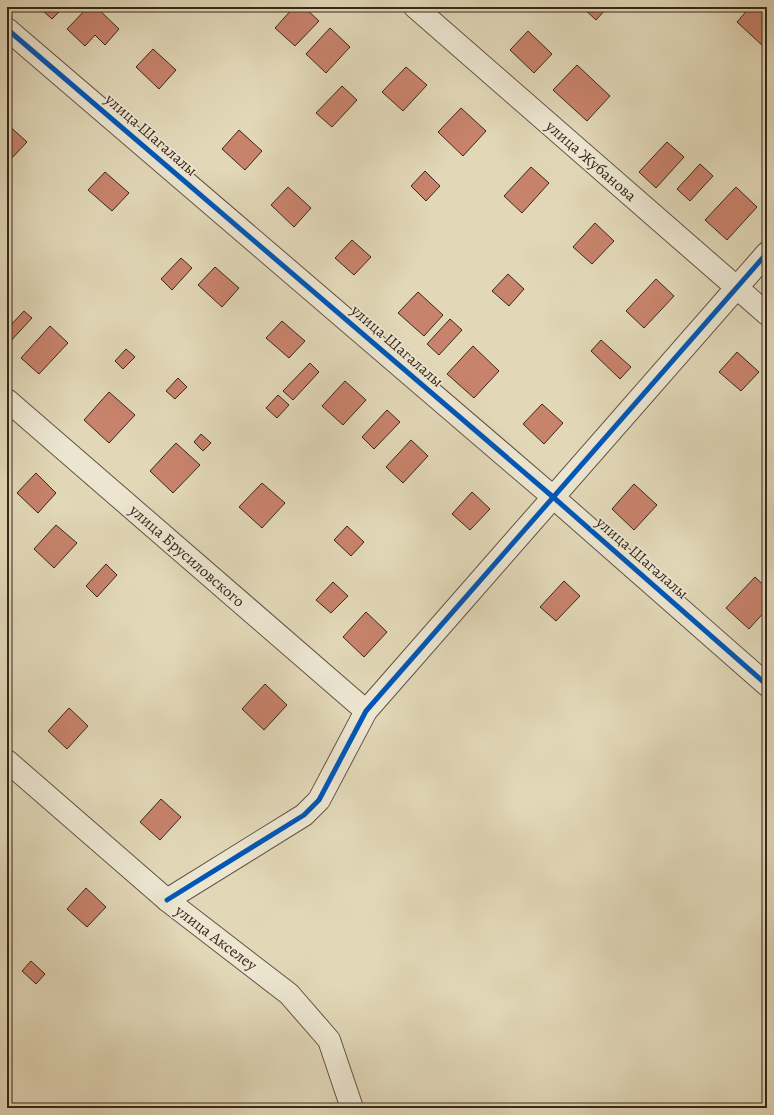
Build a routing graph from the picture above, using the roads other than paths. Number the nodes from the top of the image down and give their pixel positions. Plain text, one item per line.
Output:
1 (415, 7) edge
2 (7, 29) edge
3 (767, 253) edge
4 (737, 288) junction
5 (767, 314) edge
6 (7, 400) edge
7 (553, 498) junction
8 (767, 685) edge
9 (366, 711) junction
10 (7, 761) edge
11 (167, 900) junction
12 (352, 1108) edge

1 - 4 street, улица Жубанова
2 - 7 street, улица Шагалалы
3 - 4 street
4 - 5 street, улица Жубанова
4 - 7 street
6 - 9 street, улица Брусиловского
7 - 8 street, улица Шагалалы
7 - 9 street
9 - 11 street
10 - 11 street, улица Акселеу
11 - 12 street, улица Акселеу

